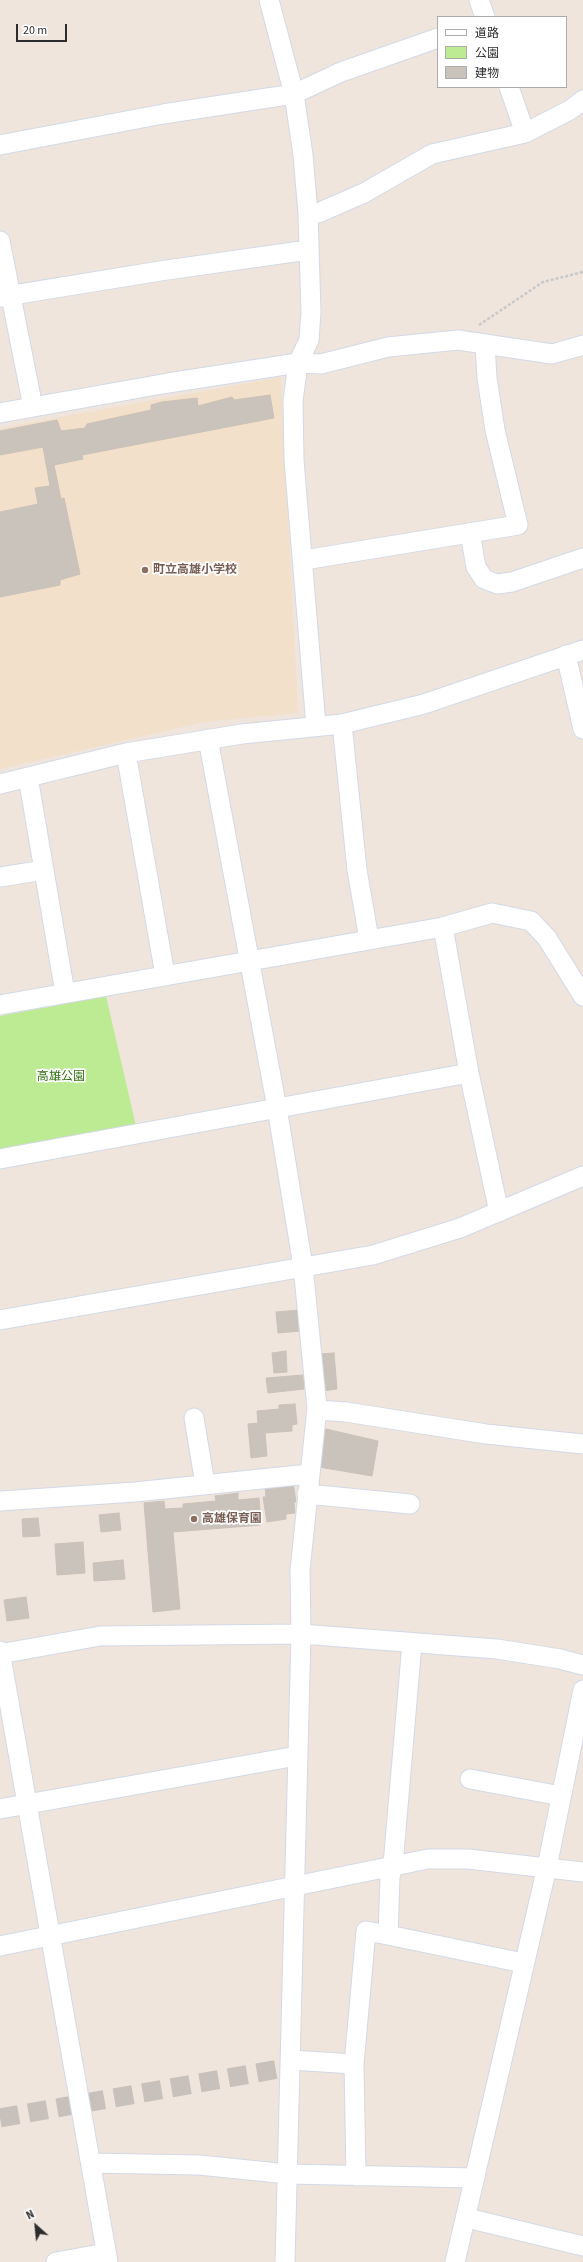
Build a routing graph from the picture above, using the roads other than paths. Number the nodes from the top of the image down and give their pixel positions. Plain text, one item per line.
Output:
1 (269, 0) edge
2 (479, 0) edge
3 (485, 16) edge
4 (437, 38) edge
5 (509, 88) edge
6 (294, 94) junction
7 (583, 100) edge
8 (525, 132) junction
9 (0, 145) edge
10 (308, 214) junction
11 (0, 241) edge
12 (308, 250) junction
13 (5, 296) edge
14 (485, 344) junction
15 (583, 345) edge
16 (298, 363) junction
17 (33, 407) junction
18 (0, 413) edge
19 (470, 533) junction
20 (583, 558) edge
21 (304, 560) junction
22 (575, 652) edge
23 (342, 724) junction
24 (316, 726) junction
25 (583, 729) edge
26 (208, 739) junction
27 (126, 753) junction
28 (28, 777) junction
29 (0, 784) edge
30 (44, 870) junction
31 (0, 877) edge
32 (443, 926) junction
33 (368, 939) junction
34 (251, 960) junction
35 (165, 975) junction
36 (65, 993) junction
37 (583, 996) edge
38 (0, 1005) edge
39 (469, 1074) junction
40 (278, 1108) junction
41 (0, 1159) edge
42 (583, 1176) edge
43 (499, 1212) junction
44 (303, 1266) junction
45 (0, 1320) edge
46 (317, 1410) junction
47 (194, 1418) dead end
48 (583, 1444) edge
49 (309, 1474) junction
50 (205, 1484) junction
51 (307, 1494) junction
52 (0, 1501) edge
53 (410, 1504) dead end
54 (301, 1634) junction
55 (412, 1643) junction
56 (0, 1653) edge
57 (583, 1665) edge
58 (583, 1690) edge
59 (577, 1744) edge
60 (297, 1756) junction
61 (470, 1779) dead end
62 (561, 1796) junction
63 (26, 1804) junction
64 (0, 1809) edge
65 (393, 1865) junction
66 (546, 1867) junction
67 (583, 1872) edge
68 (295, 1885) junction
69 (388, 1935) junction
70 (51, 1936) junction
71 (0, 1946) edge
72 (523, 1963) junction
73 (291, 2060) junction
74 (354, 2064) junction
75 (91, 2163) junction
76 (288, 2174) junction
77 (356, 2176) junction
78 (475, 2178) junction
79 (467, 2218) junction
80 (583, 2246) edge
81 (107, 2258) edge
82 (56, 2262) edge
83 (285, 2262) edge
84 (455, 2262) edge

1 - 6 street
2 - 3 street
4 - 6 street
5 - 8 street
6 - 9 street
6 - 10 street
7 - 8 street
8 - 10 street
10 - 12 street
11 - 13 street
12 - 13 street
12 - 16 street
13 - 17 street
14 - 15 street
14 - 16 street
14 - 19 street
16 - 17 street
16 - 21 street
17 - 18 street
19 - 20 street
19 - 21 street
21 - 24 street
22 - 23 street
22 - 25 street
23 - 24 street
23 - 33 street
24 - 26 street
26 - 27 street
26 - 34 street
27 - 28 street
27 - 35 street
28 - 29 street
28 - 30 street
30 - 31 street
30 - 36 street
32 - 33 street
32 - 37 street
32 - 39 street
33 - 34 street
34 - 35 street
34 - 40 street
35 - 36 street
36 - 38 street
39 - 40 street
39 - 43 street
40 - 41 street
40 - 44 street
42 - 43 street
43 - 44 street
44 - 45 street
44 - 46 street
46 - 48 street
46 - 49 street
47 - 50 street
49 - 50 street
49 - 51 street
50 - 52 street
51 - 53 street
51 - 54 street
54 - 55 street
54 - 56 street
54 - 60 street
55 - 57 street
55 - 65 street
56 - 63 street
58 - 59 street
59 - 62 street
60 - 63 street
60 - 68 street
61 - 62 street
62 - 66 street
63 - 64 street
63 - 70 street
65 - 66 street
65 - 68 street
65 - 69 street
66 - 67 street
66 - 72 street
68 - 70 street
68 - 73 street
69 - 72 street
69 - 74 street
70 - 71 street
70 - 75 street
72 - 78 street
73 - 74 street
73 - 76 street
74 - 77 street
75 - 76 street
75 - 81 street
76 - 77 street
76 - 83 street
77 - 78 street
78 - 79 street
79 - 80 street
79 - 84 street
81 - 82 street

